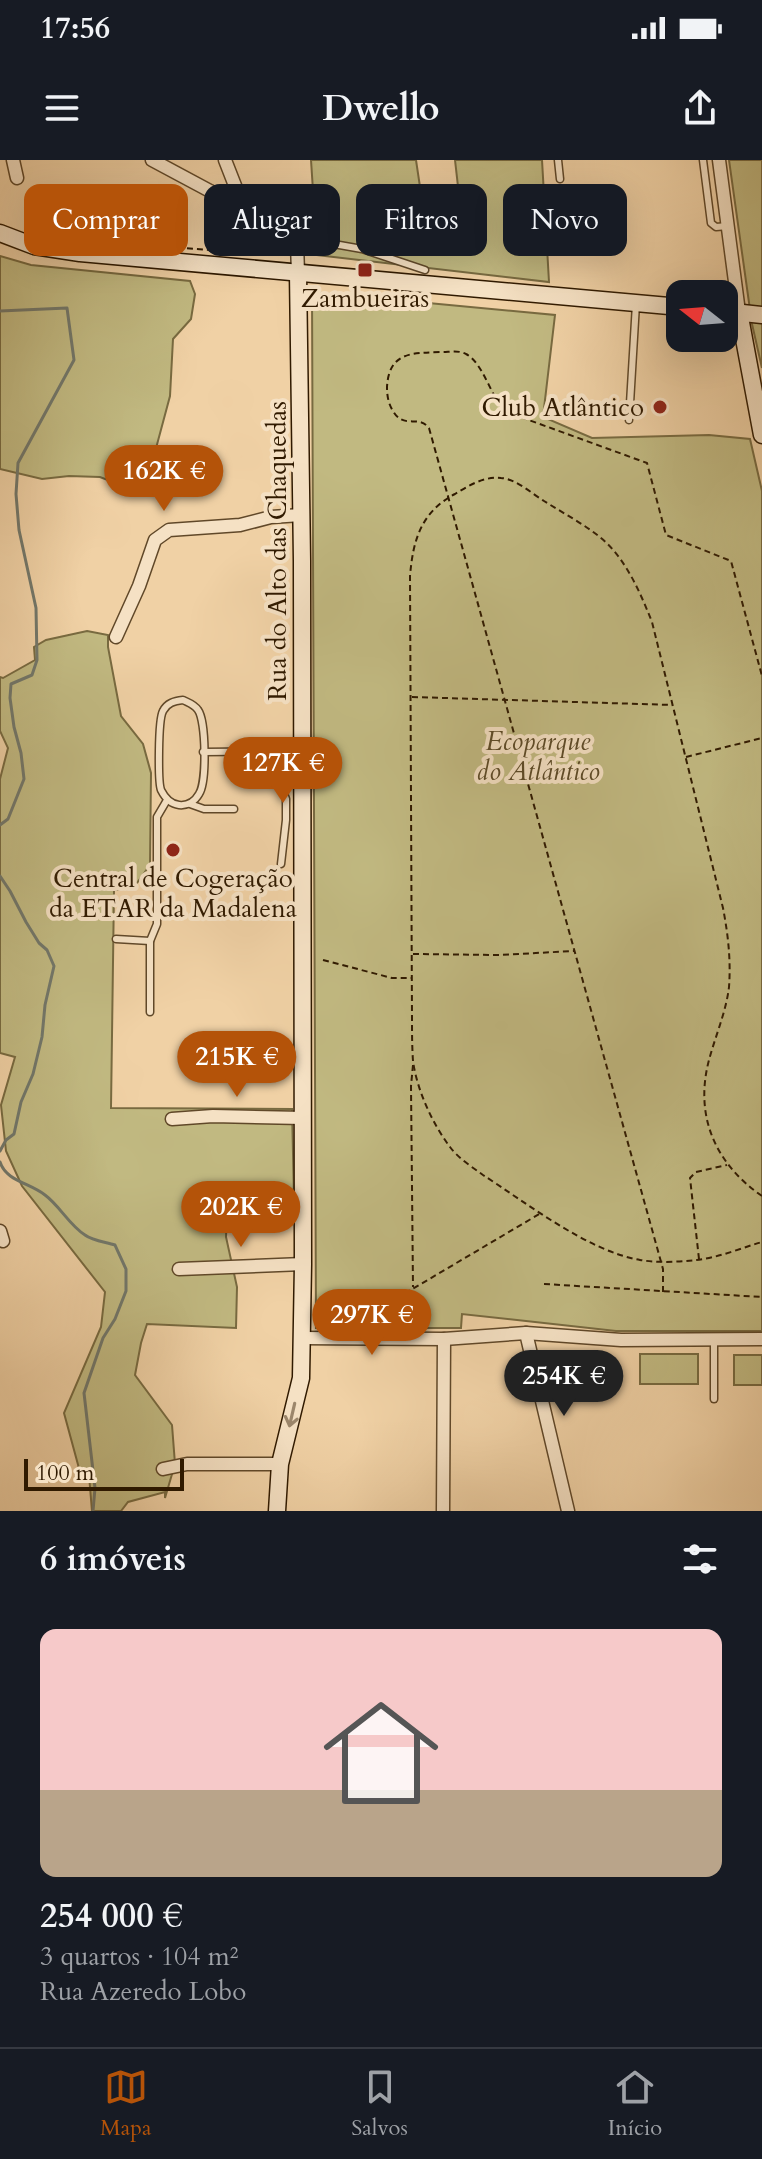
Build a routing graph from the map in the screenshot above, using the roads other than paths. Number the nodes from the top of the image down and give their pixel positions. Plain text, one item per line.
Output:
1 (13, 160) edge
2 (152, 160) edge
3 (225, 160) edge
4 (558, 160) edge
5 (703, 160) edge
6 (719, 160) edge
7 (17, 178) dead end
8 (560, 179) dead end
9 (234, 184) edge
10 (204, 188) edge
11 (728, 226) junction
12 (0, 233) edge
13 (297, 257) junction
14 (425, 270) dead end
15 (731, 280) edge
16 (637, 303) junction
17 (666, 306) edge
18 (738, 313) edge
19 (762, 315) edge
20 (738, 337) edge
21 (629, 420) dead end
22 (762, 435) edge
23 (301, 515) junction
24 (116, 637) dead end
25 (302, 750) junction
26 (278, 751) junction
27 (203, 752) junction
28 (167, 800) junction
29 (190, 804) junction
30 (234, 809) dead end
31 (281, 864) dead end
32 (116, 939) dead end
33 (150, 941) junction
34 (150, 1012) dead end
35 (303, 1118) junction
36 (172, 1119) dead end
37 (303, 1264) junction
38 (179, 1269) dead end
39 (526, 1333) junction
40 (301, 1338) junction
41 (444, 1339) junction
42 (762, 1339) edge
43 (714, 1340) junction
44 (714, 1399) dead end
45 (280, 1464) junction
46 (163, 1469) dead end
47 (277, 1511) edge
48 (443, 1511) edge
49 (568, 1511) edge

1 - 7 street
2 - 10 street
3 - 9 street
4 - 8 lane
5 - 11 lane
6 - 11 street
11 - 15 street
12 - 13 street
13 - 14 lane
13 - 16 street
13 - 23 street, Rua do Alto das Chaquedas
16 - 17 street
16 - 21 lane
18 - 19 street
20 - 22 street
23 - 24 street
23 - 25 street, Rua do Alto das Chaquedas
25 - 26 lane
25 - 35 street, Rua do Alto das Chaquedas
26 - 27 lane
26 - 31 lane
27 - 28 lane
27 - 29 lane
28 - 29 lane
28 - 33 lane
29 - 30 lane
32 - 33 lane
33 - 34 lane
35 - 36 street
35 - 37 street, Rua do Alto das Chaquedas
37 - 38 street
37 - 40 street, Rua do Alto das Chaquedas
39 - 41 street
39 - 43 street
39 - 49 street
40 - 41 street
40 -> 45 street, Rua do Alto das Chaquedas
41 - 48 street
42 - 43 street
43 - 44 lane
45 - 46 street
45 - 47 street, Rua do Alto das Chaquedas

